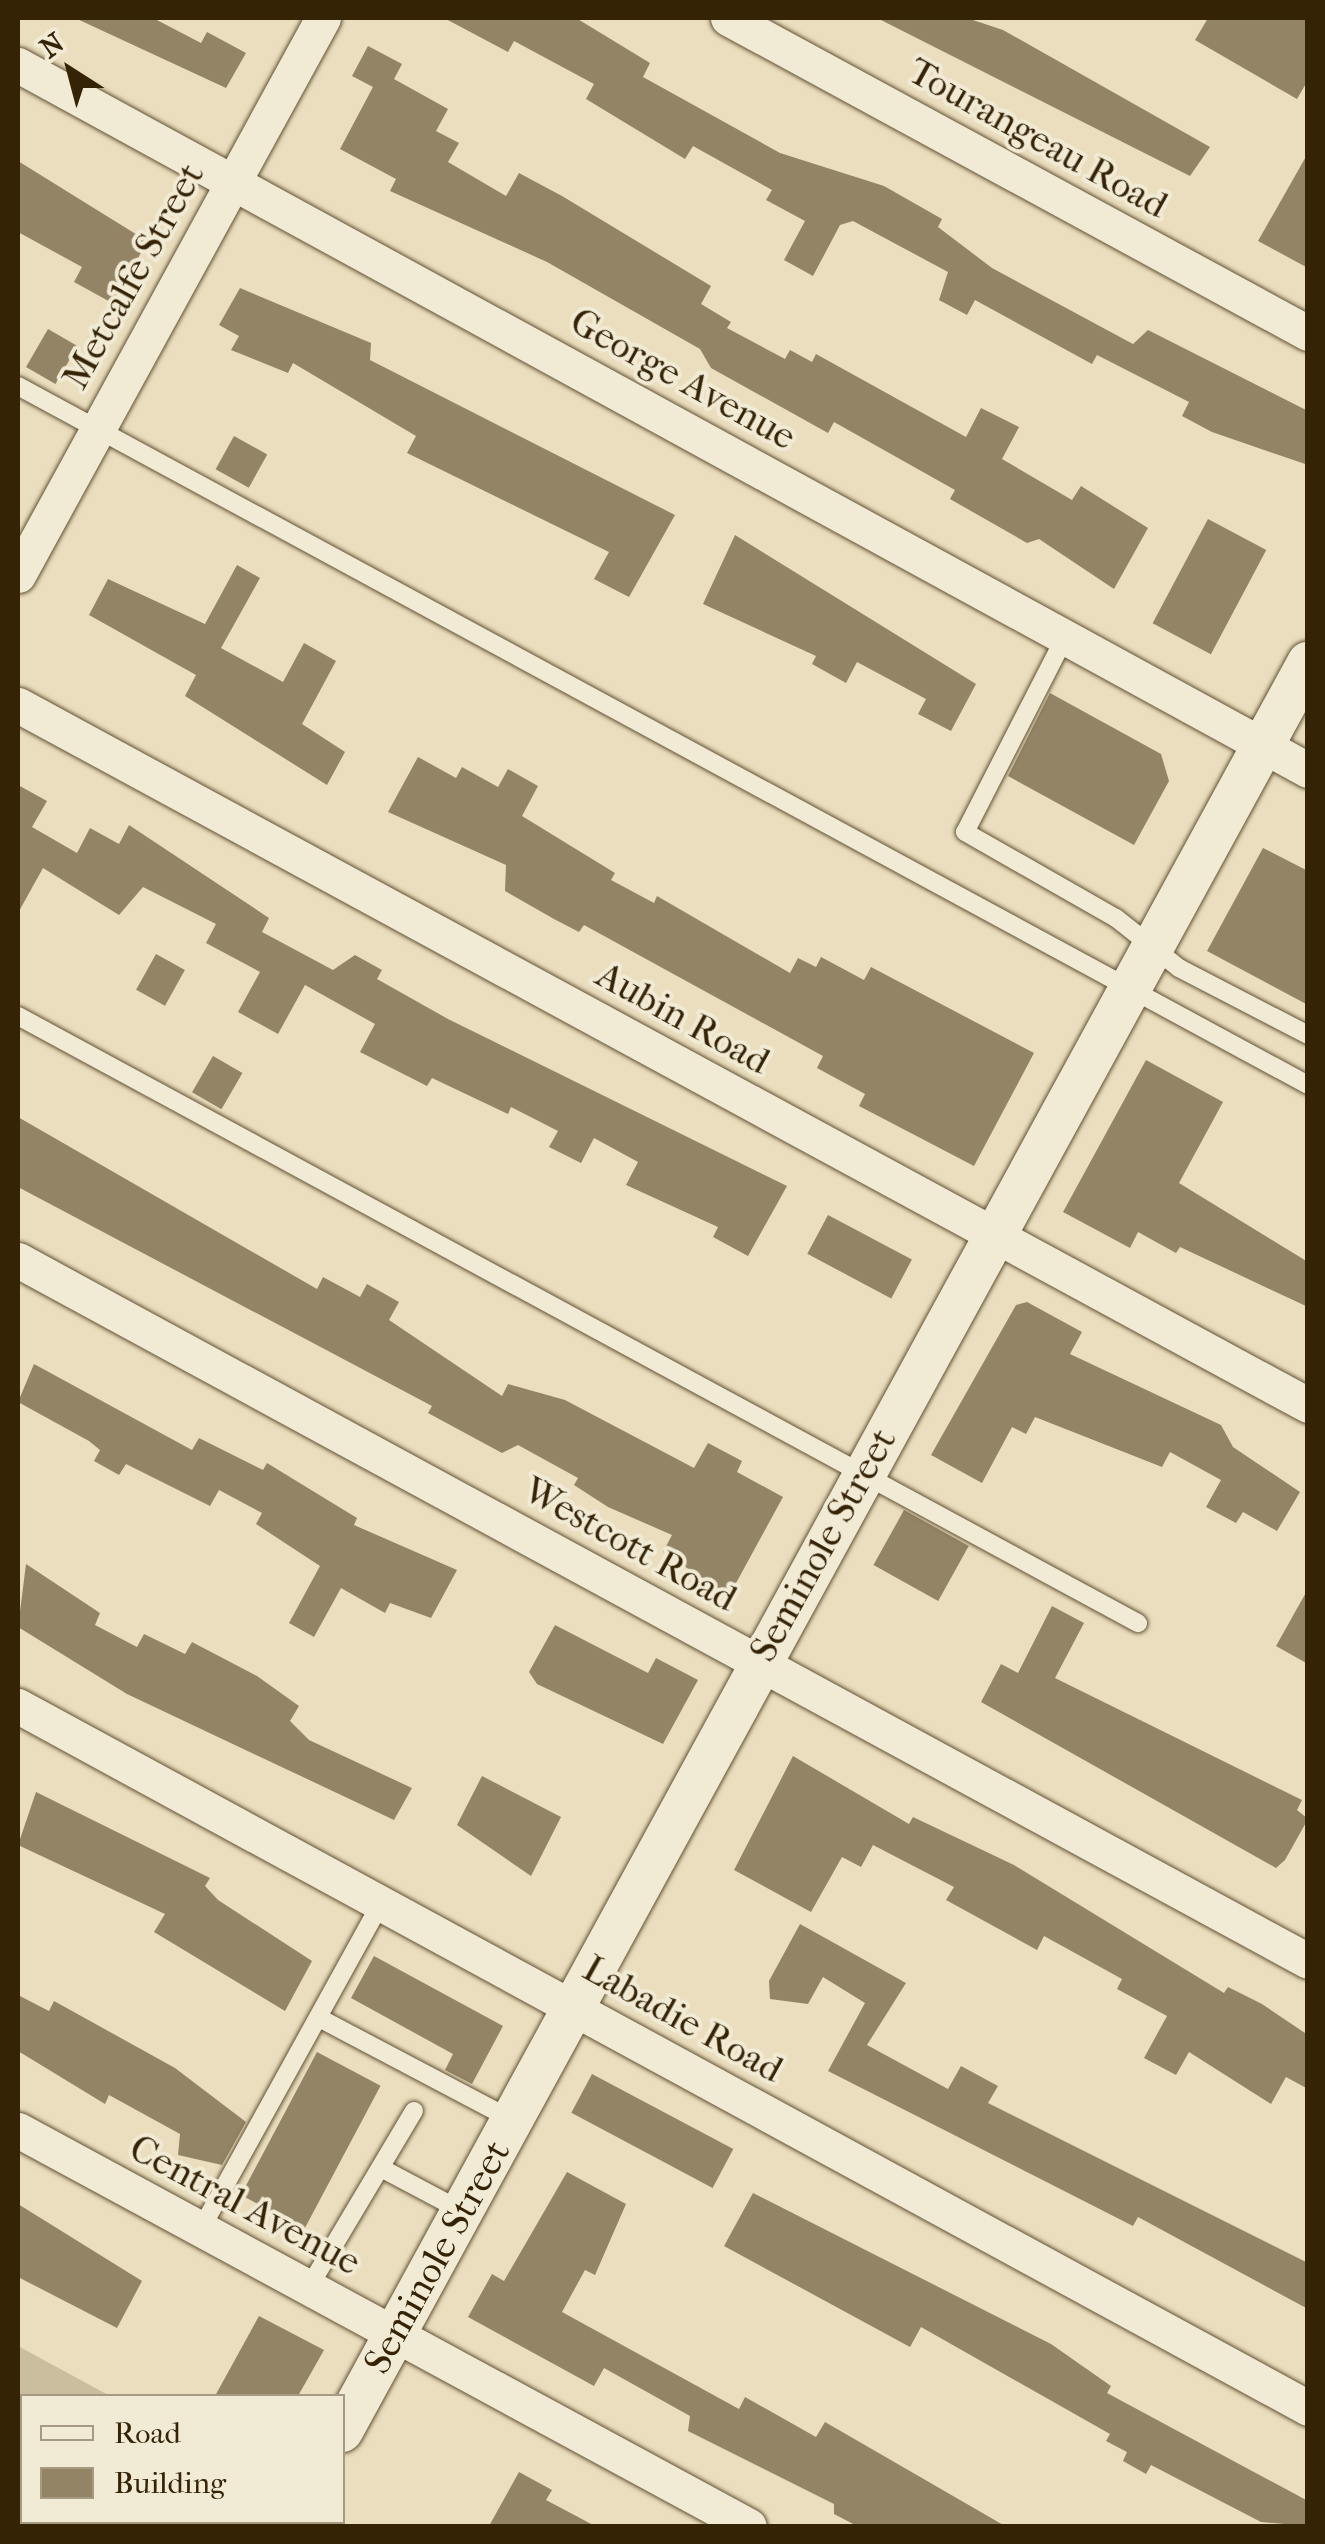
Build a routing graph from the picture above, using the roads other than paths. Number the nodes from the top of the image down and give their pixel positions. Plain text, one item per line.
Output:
1 (323, 18) edge
2 (728, 18) edge
3 (18, 65) edge
4 (234, 181) junction
5 (1308, 333) edge
6 (18, 386) edge
7 (98, 429) junction
8 (18, 575) edge
9 (1065, 637) junction
10 (1308, 662) edge
11 (18, 705) edge
12 (1260, 744) junction
13 (1308, 770) edge
14 (1152, 945) junction
15 (1128, 987) junction
16 (18, 1016) edge
17 (1308, 1036) edge
18 (1308, 1085) edge
19 (992, 1234) junction
20 (18, 1260) edge
21 (1308, 1405) edge
22 (862, 1474) junction
23 (1138, 1623) dead end
24 (759, 1663) junction
25 (18, 1706) edge
26 (381, 1904) junction
27 (1308, 1961) edge
28 (572, 2008) junction
29 (321, 2019) junction
30 (414, 2111) dead end
31 (512, 2120) junction
32 (18, 2130) edge
33 (381, 2168) junction
34 (462, 2212) junction
35 (201, 2229) junction
36 (309, 2288) junction
37 (395, 2334) junction
38 (1308, 2408) edge
39 (345, 2426) edge
40 (749, 2526) edge

1 - 4 street, Metcalfe Street
2 - 5 street, Tourangeau Road
3 - 4 street, George Avenue
4 - 7 street, Metcalfe Street
4 - 9 street, George Avenue
6 - 7 lane
7 - 8 street, Metcalfe Street
7 - 15 lane
9 - 12 street, George Avenue
9 - 14 lane
10 - 12 street, Seminole Street
11 - 19 street, Aubin Road
12 - 13 street, George Avenue
12 - 14 street, Seminole Street
14 - 15 street, Seminole Street
14 - 17 lane
15 - 18 lane
15 - 19 street, Seminole Street
16 - 22 lane
19 - 21 street, Aubin Road
19 - 22 street, Seminole Street
20 - 24 street, Westcott Road
22 - 23 lane
22 - 24 street, Seminole Street
24 - 27 street, Westcott Road
24 - 28 street, Seminole Street
25 - 26 street, Labadie Road
26 - 28 street, Labadie Road
26 - 29 lane
28 - 31 street, Seminole Street
28 - 38 street, Labadie Road
29 - 31 lane
29 - 35 lane
30 - 33 lane
31 - 34 street, Seminole Street
32 - 35 street, Central Avenue
33 - 34 lane
33 - 36 lane
34 - 37 street, Seminole Street
35 - 36 street, Central Avenue
36 - 37 street, Central Avenue
37 - 39 street, Seminole Street
37 - 40 street, Central Avenue

